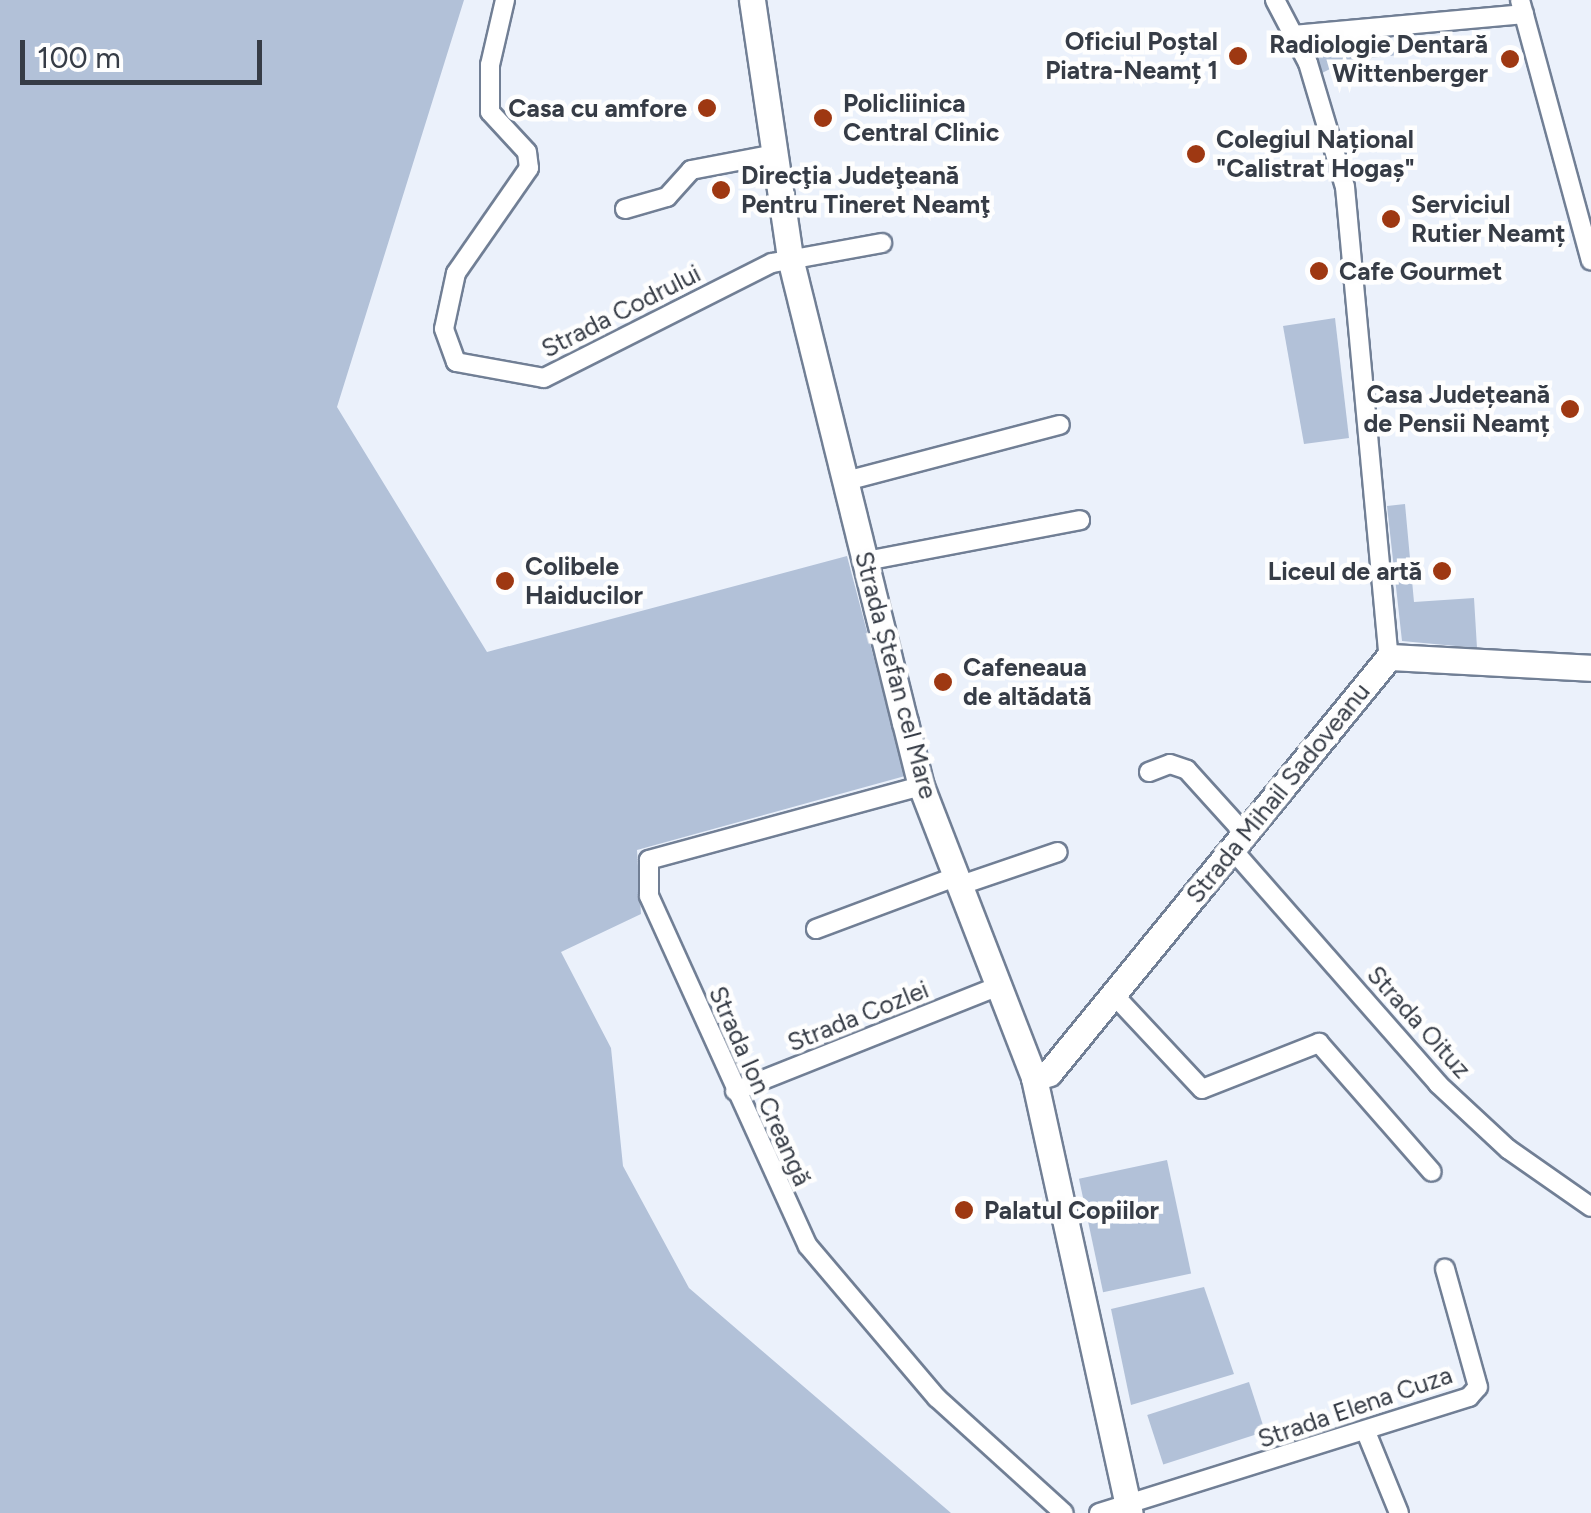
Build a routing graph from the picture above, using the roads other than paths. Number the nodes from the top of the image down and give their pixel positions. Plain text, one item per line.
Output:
1 (505, 0) edge
2 (752, 0) edge
3 (1275, 0) edge
4 (1522, 7) edge
5 (1294, 35) junction
6 (770, 156) junction
7 (626, 210) dead end
8 (1585, 218) edge
9 (882, 242) dead end
10 (790, 258) junction
11 (1591, 262) edge
12 (1060, 424) dead end
13 (846, 481) junction
14 (1080, 520) dead end
15 (866, 562) junction
16 (1389, 657) junction
17 (1591, 668) edge
18 (1149, 772) dead end
19 (921, 786) junction
20 (1238, 841) junction
21 (1058, 852) dead end
22 (960, 881) junction
23 (816, 929) dead end
24 (999, 986) junction
25 (1113, 994) junction
26 (1034, 1078) junction
27 (735, 1090) junction
28 (1432, 1172) dead end
29 (1591, 1206) edge
30 (1445, 1268) dead end
31 (1366, 1432) junction
32 (1129, 1510) edge
33 (1064, 1513) edge
34 (1099, 1513) edge
35 (1398, 1513) edge

1 - 10 street, Strada Codrului
2 - 6 street, Strada Ștefan cel Mare
3 - 5 street
4 - 5 street
4 - 8 street
5 - 16 street
6 - 7 street
6 - 10 street, Strada Ștefan cel Mare
8 - 11 street
9 - 10 street
10 - 13 street, Strada Ștefan cel Mare
12 - 13 street
13 - 15 street, Strada Ștefan cel Mare
14 - 15 street
15 - 19 street, Strada Ștefan cel Mare
16 - 17 street
16 - 20 street, Strada Mihail Sadoveanu
18 - 20 street, Strada Oituz
19 - 22 street, Strada Ștefan cel Mare
19 - 27 street, Strada Ion Creangă
20 - 25 street, Strada Mihail Sadoveanu
20 - 29 street, Strada Oituz
21 - 22 street
22 - 23 street
22 - 24 street, Strada Ștefan cel Mare
24 - 26 street, Strada Ștefan cel Mare
24 - 27 street, Strada Cozlei
25 - 26 street, Strada Mihail Sadoveanu
25 - 28 street
26 - 32 street, Strada Ștefan cel Mare
27 - 33 street, Strada Ion Creangă
30 - 31 street, Strada Elena Cuza
31 - 32 street, Strada Elena Cuza
31 - 35 street
32 - 34 street

